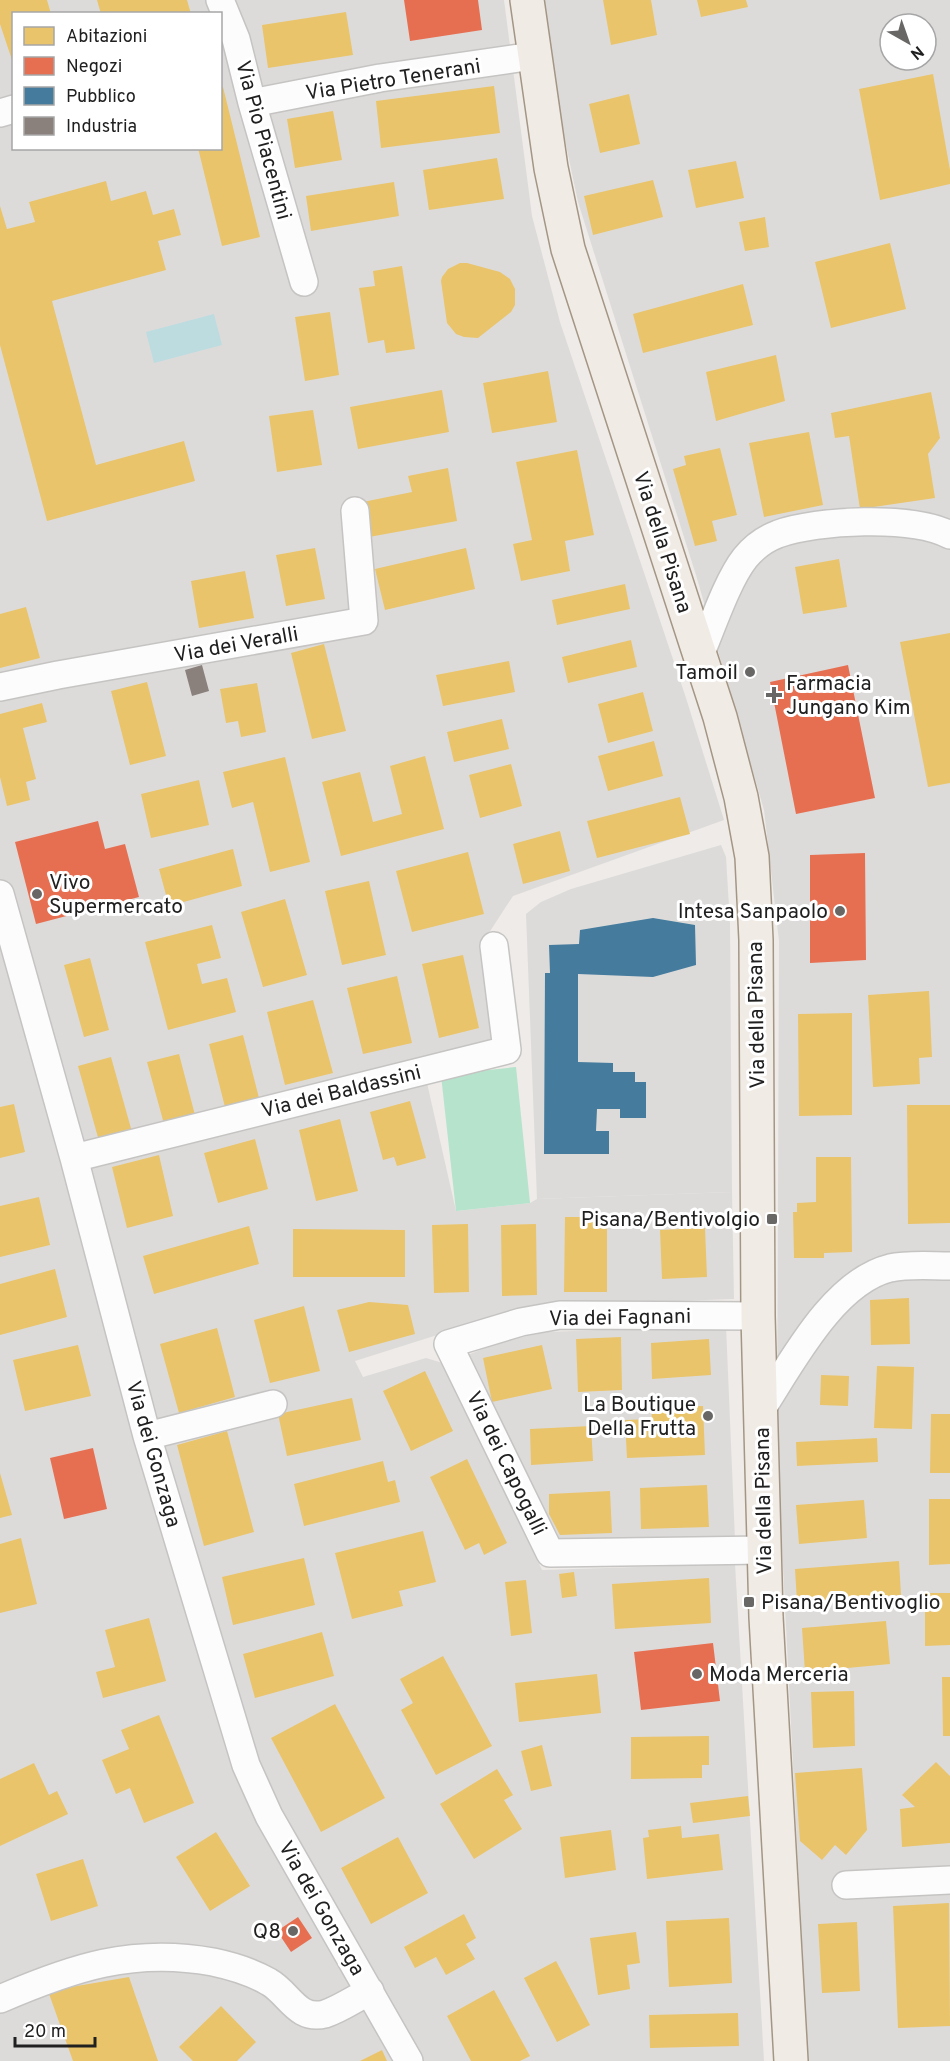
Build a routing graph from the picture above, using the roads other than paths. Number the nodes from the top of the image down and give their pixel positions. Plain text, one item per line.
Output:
1 (220, 0) edge
2 (527, 0) edge
3 (230, 52) edge
4 (533, 56) junction
5 (252, 104) junction
6 (304, 282) dead end
7 (355, 511) dead end
8 (950, 535) edge
9 (700, 655) junction
10 (0, 687) edge
11 (0, 894) edge
12 (494, 946) dead end
13 (74, 1158) junction
14 (950, 1266) edge
15 (758, 1316) junction
16 (448, 1344) joint
17 (273, 1404) dead end
18 (761, 1410) junction
19 (147, 1436) junction
20 (764, 1550) junction
21 (950, 1880) edge
22 (846, 1885) dead end
23 (370, 1991) junction
24 (0, 1999) edge
25 (409, 2061) edge
26 (791, 2061) edge

1 - 3 street, Via Pio Piacentini
2 - 4 main road, Via della Pisana
3 - 5 street, Via Pio Piacentini
4 - 5 street, Via Pietro Tenerani
4 - 9 main road, Via della Pisana
5 - 6 street, Via Pio Piacentini
7 - 10 street, Via dei Veralli
8 - 9 street
9 - 15 main road, Via della Pisana
11 - 13 street, Via dei Gonzaga
12 - 13 street, Via dei Baldassini
13 - 19 street, Via dei Gonzaga
14 - 18 street
15 - 16 street, Via dei Fagnani
15 - 18 main road, Via della Pisana
16 - 20 street, Via dei Capogalli
17 - 19 street
18 - 20 main road, Via della Pisana
19 - 23 street, Via dei Gonzaga
20 - 26 main road, Via della Pisana
21 - 22 street
23 - 24 street
23 - 25 street, Via dei Gonzaga

